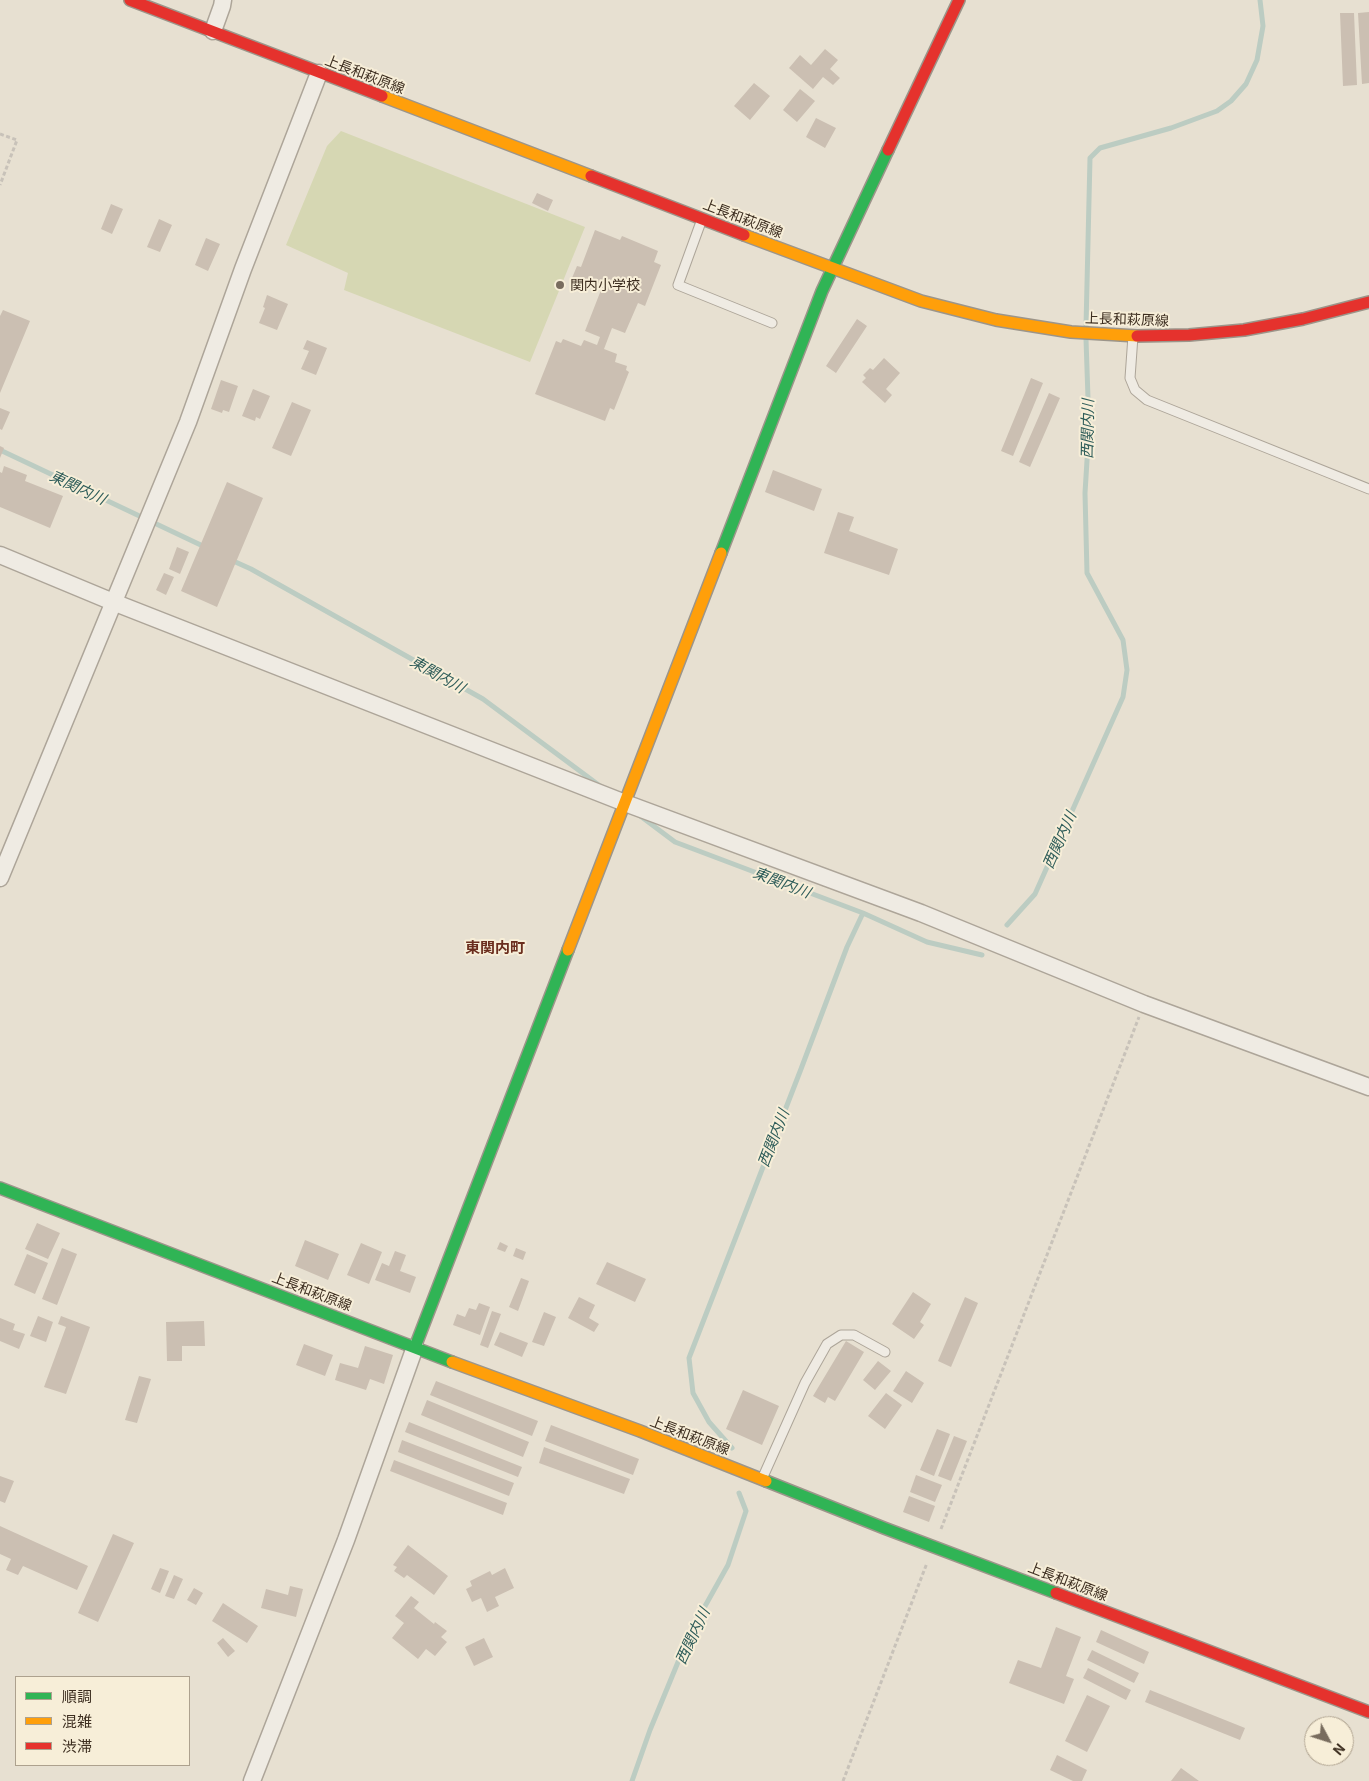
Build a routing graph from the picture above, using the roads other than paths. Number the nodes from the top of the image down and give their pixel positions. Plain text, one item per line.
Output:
1 (130, 0) edge
2 (223, 0) edge
3 (959, 0) edge
4 (213, 31) junction
5 (319, 73) junction
6 (702, 219) junction
7 (832, 268) junction
8 (1369, 302) edge
9 (772, 323) dead end
10 (1134, 336) junction
11 (1369, 489) edge
12 (0, 555) edge
13 (114, 602) junction
14 (625, 804) junction
15 (0, 878) edge
16 (1366, 1082) edge
17 (0, 1188) edge
18 (415, 1347) junction
19 (885, 1352) dead end
20 (762, 1479) junction
21 (1369, 1712) edge
22 (252, 1781) edge

1 - 4 main road, 上長和萩原線
2 - 4 street
3 - 7 main road
4 - 5 main road, 上長和萩原線
5 - 6 main road, 上長和萩原線
5 - 13 street
6 - 7 main road, 上長和萩原線
6 - 9 lane
7 - 10 main road, 上長和萩原線
7 - 14 main road
8 - 10 main road, 上長和萩原線
10 - 11 lane
12 - 13 street
13 - 14 street
13 - 15 street
14 - 16 street
14 - 18 main road
17 - 18 main road, 上長和萩原線
18 - 20 main road, 上長和萩原線
18 - 22 street
19 - 20 lane
20 - 21 main road, 上長和萩原線

